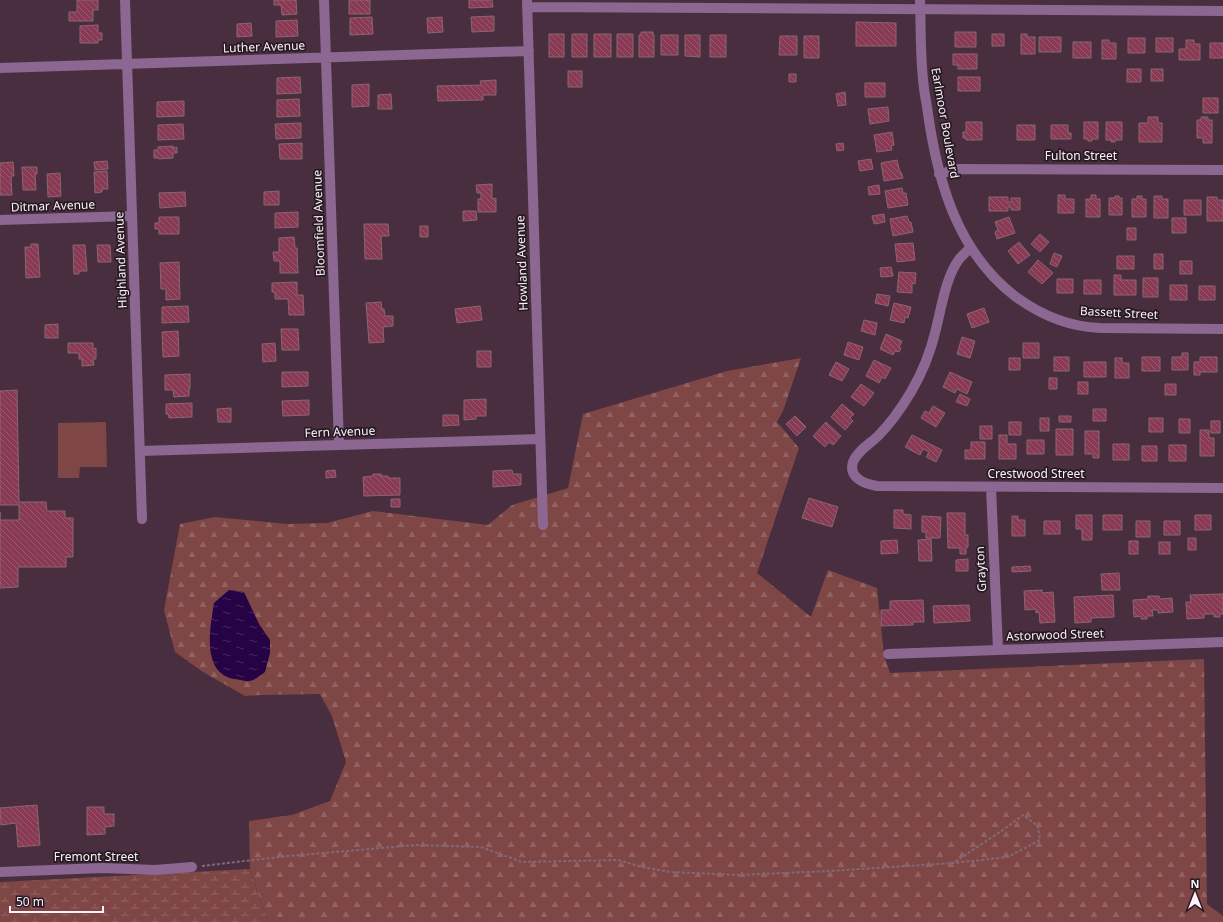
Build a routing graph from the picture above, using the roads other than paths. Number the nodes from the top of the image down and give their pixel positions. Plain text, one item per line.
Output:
1 (125, 0) edge
2 (324, 0) edge
3 (527, 4) edge
4 (920, 5) edge
5 (1223, 11) edge
6 (528, 51) junction
7 (326, 58) junction
8 (127, 64) junction
9 (0, 68) edge
10 (1223, 170) edge
11 (939, 174) junction
12 (132, 216) junction
13 (0, 220) edge
14 (970, 248) junction
15 (1223, 329) edge
16 (540, 439) junction
17 (339, 445) junction
18 (140, 451) junction
19 (991, 487) junction
20 (1223, 488) edge
21 (142, 519) dead end
22 (543, 525) dead end
23 (1223, 642) edge
24 (998, 650) junction
25 (888, 654) dead end
26 (192, 867) road end
27 (0, 872) edge

1 - 8 street, Highland Avenue
2 - 7 street, Bloomfield Avenue
3 - 4 street
3 - 6 street, Howland Avenue
4 - 5 street
4 - 11 street, Earlmoor Boulevard
6 - 7 street, Luther Avenue
6 - 16 street, Howland Avenue
7 - 8 street, Luther Avenue
7 - 17 street, Bloomfield Avenue
8 - 9 street, Luther Avenue
8 - 12 street, Highland Avenue
10 - 11 street, Fulton Street
11 - 14 street, Earlmoor Boulevard
12 - 13 street, Ditmar Avenue
12 - 18 street, Highland Avenue
14 - 15 street, Bassett Street
14 - 19 street, Crestwood Street
16 - 17 street, Fern Avenue
16 - 22 street, Howland Avenue
17 - 18 street, Fern Avenue
18 - 21 street, Highland Avenue
19 - 20 street, Crestwood Street
19 - 24 street, Grayton
23 - 24 street, Astorwood Street
24 - 25 street, Astorwood Street
26 - 27 street, Fremont Street

